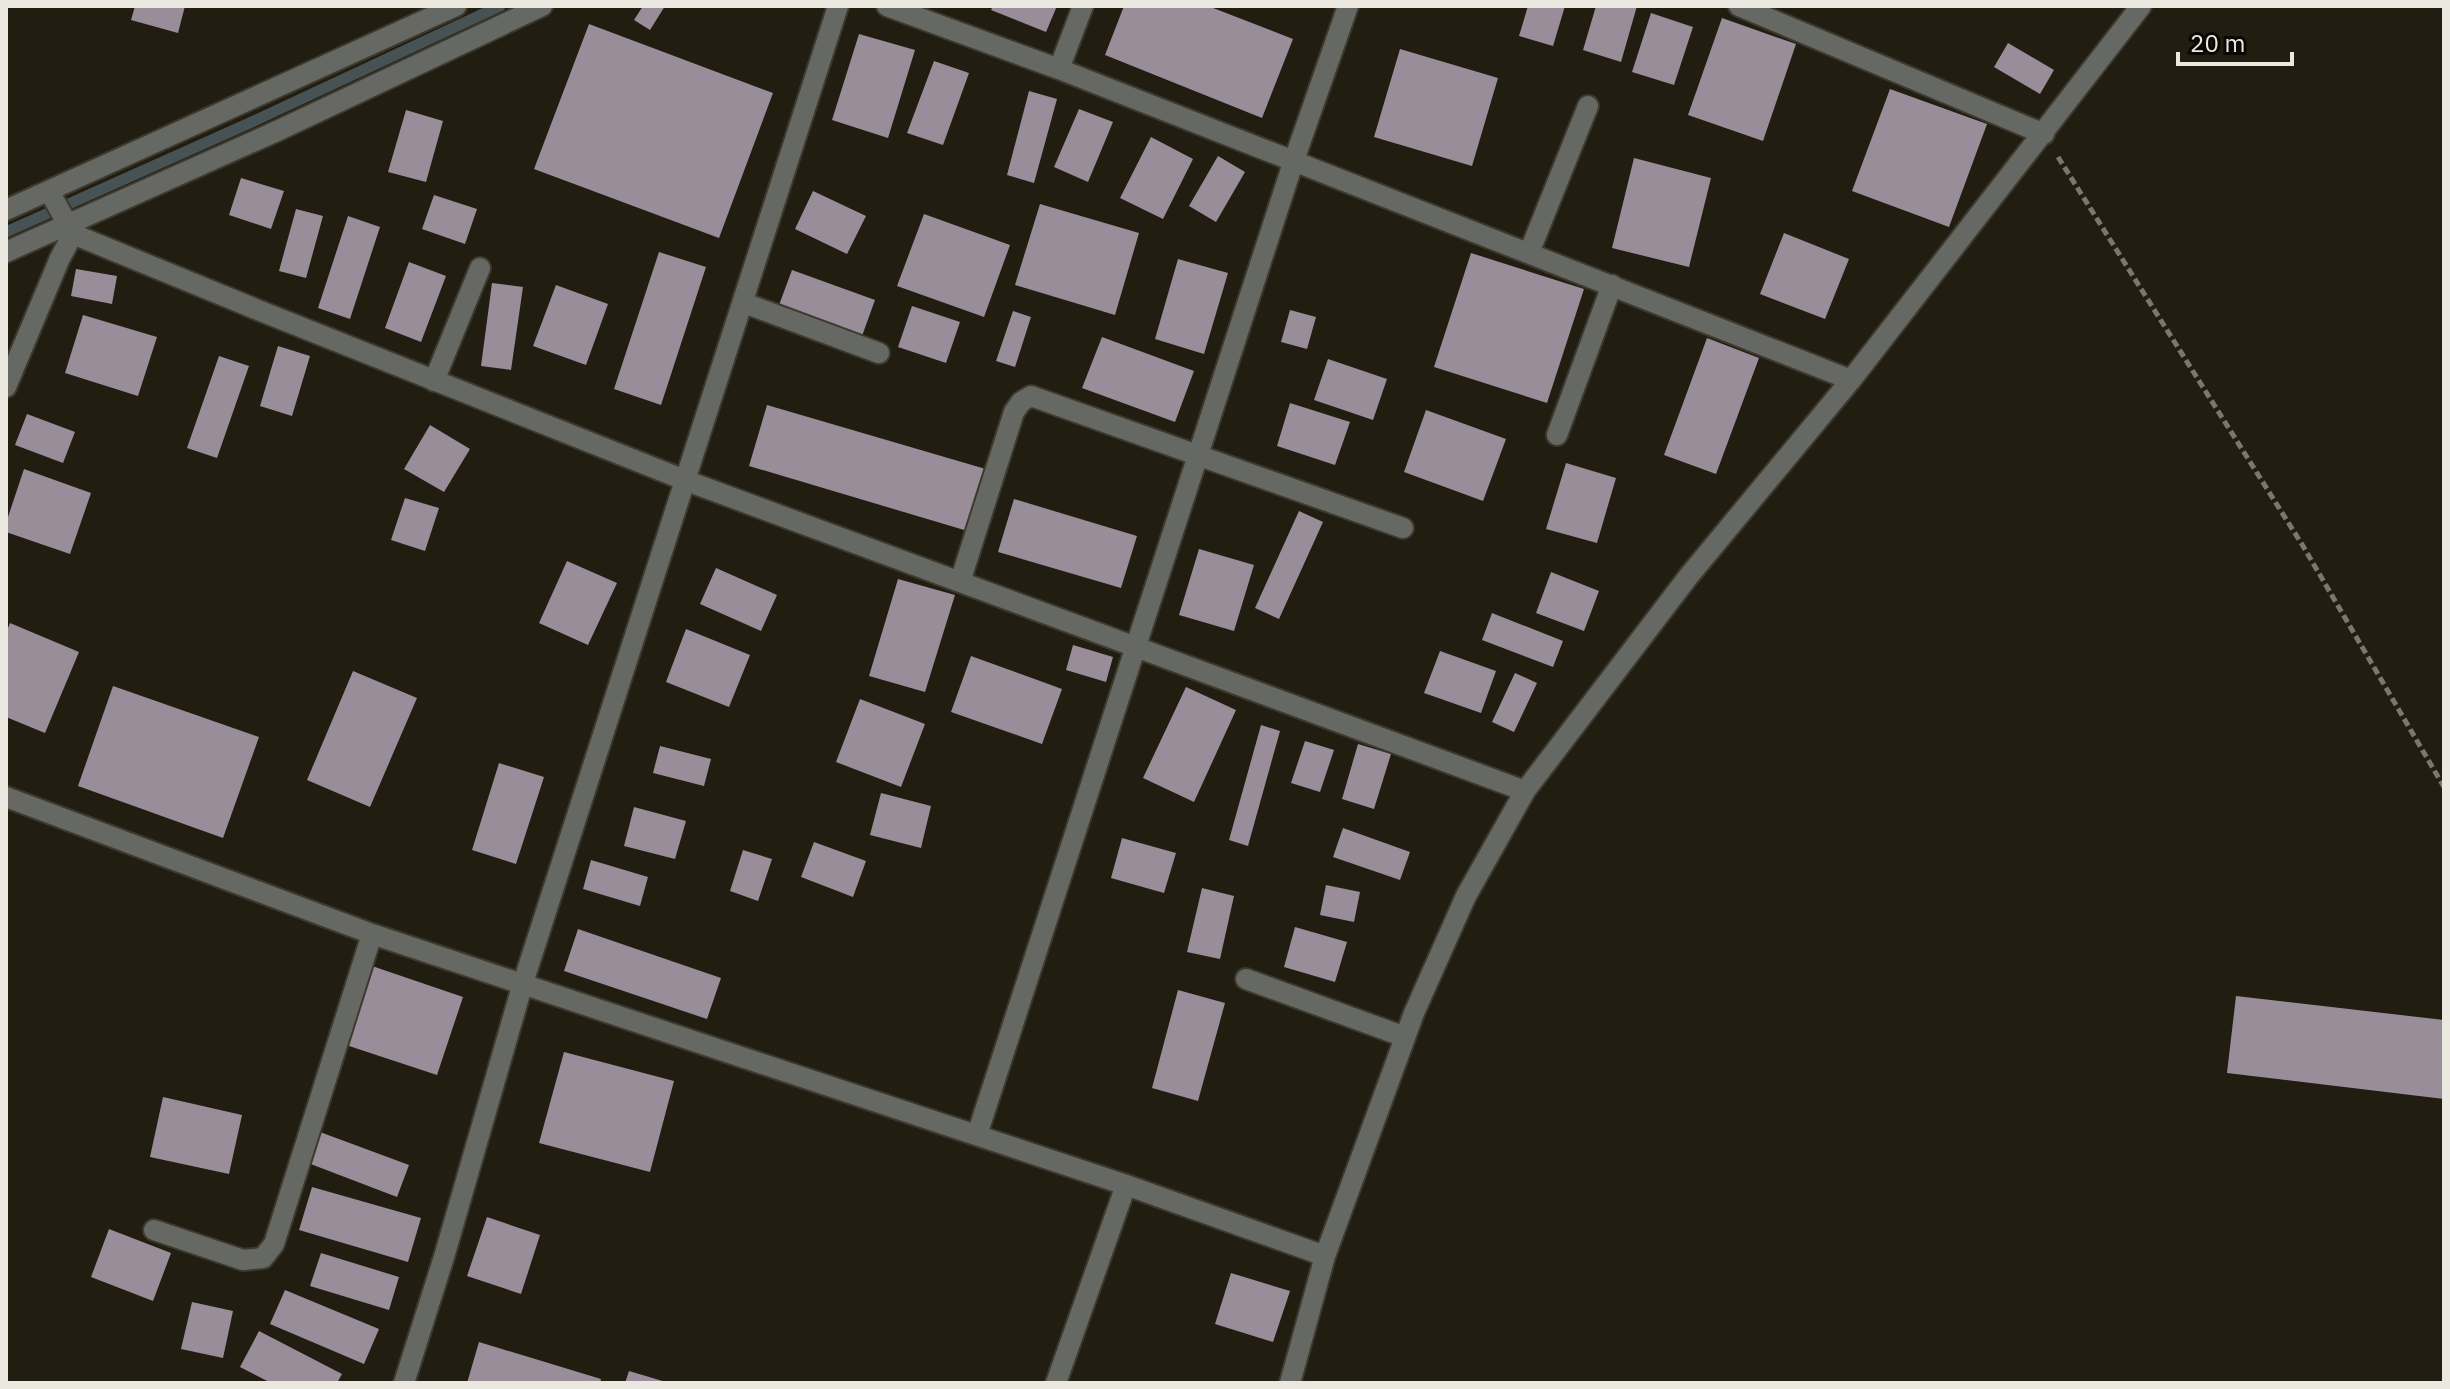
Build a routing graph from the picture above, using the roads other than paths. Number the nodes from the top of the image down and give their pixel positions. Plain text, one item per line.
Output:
1 (456, 6) edge
2 (542, 6) edge
3 (838, 6) edge
4 (887, 6) edge
5 (1083, 6) edge
6 (1348, 6) edge
7 (1739, 6) edge
8 (2141, 6) edge
9 (1059, 69) junction
10 (1588, 106) dead end
11 (2044, 134) junction
12 (1293, 163) junction
13 (6, 210) edge
14 (61, 213) junction
15 (6, 252) edge
16 (1529, 253) junction
17 (480, 268) dead end
18 (1612, 285) junction
19 (744, 303) junction
20 (879, 353) dead end
21 (1851, 380) junction
22 (434, 381) junction
23 (6, 387) edge
24 (1557, 435) dead end
25 (1197, 456) junction
26 (687, 481) junction
27 (1403, 528) dead end
28 (960, 582) junction
29 (1134, 647) junction
30 (1525, 791) junction
31 (6, 797) edge
32 (372, 934) junction
33 (1246, 979) dead end
34 (523, 983) junction
35 (1405, 1037) junction
36 (977, 1135) junction
37 (1126, 1185) junction
38 (154, 1230) dead end
39 (1325, 1256) junction
40 (404, 1383) edge
41 (1056, 1383) edge
42 (1290, 1383) edge

1 - 14 street
2 - 14 street
3 - 19 street
4 - 9 street
5 - 9 street
6 - 12 street
7 - 11 street
8 - 11 street
9 - 12 street
10 - 16 street
11 - 21 street
12 - 16 street
12 - 25 street
13 - 14 street
14 - 15 street
14 - 22 street
14 - 23 street
16 - 18 street
17 - 22 street
18 - 21 street
18 - 24 street
19 - 20 street
19 - 26 street
21 - 30 street
22 - 26 street
25 - 27 street
25 - 28 street
25 - 29 street
26 - 28 street
26 - 34 street
28 - 29 street
29 - 30 street
29 - 36 street
30 - 35 street
31 - 32 street
32 - 34 street
32 - 38 street
33 - 35 street
34 - 36 street
34 - 40 street
35 - 39 street
36 - 37 street
37 - 39 street
37 - 41 street
39 - 42 street

